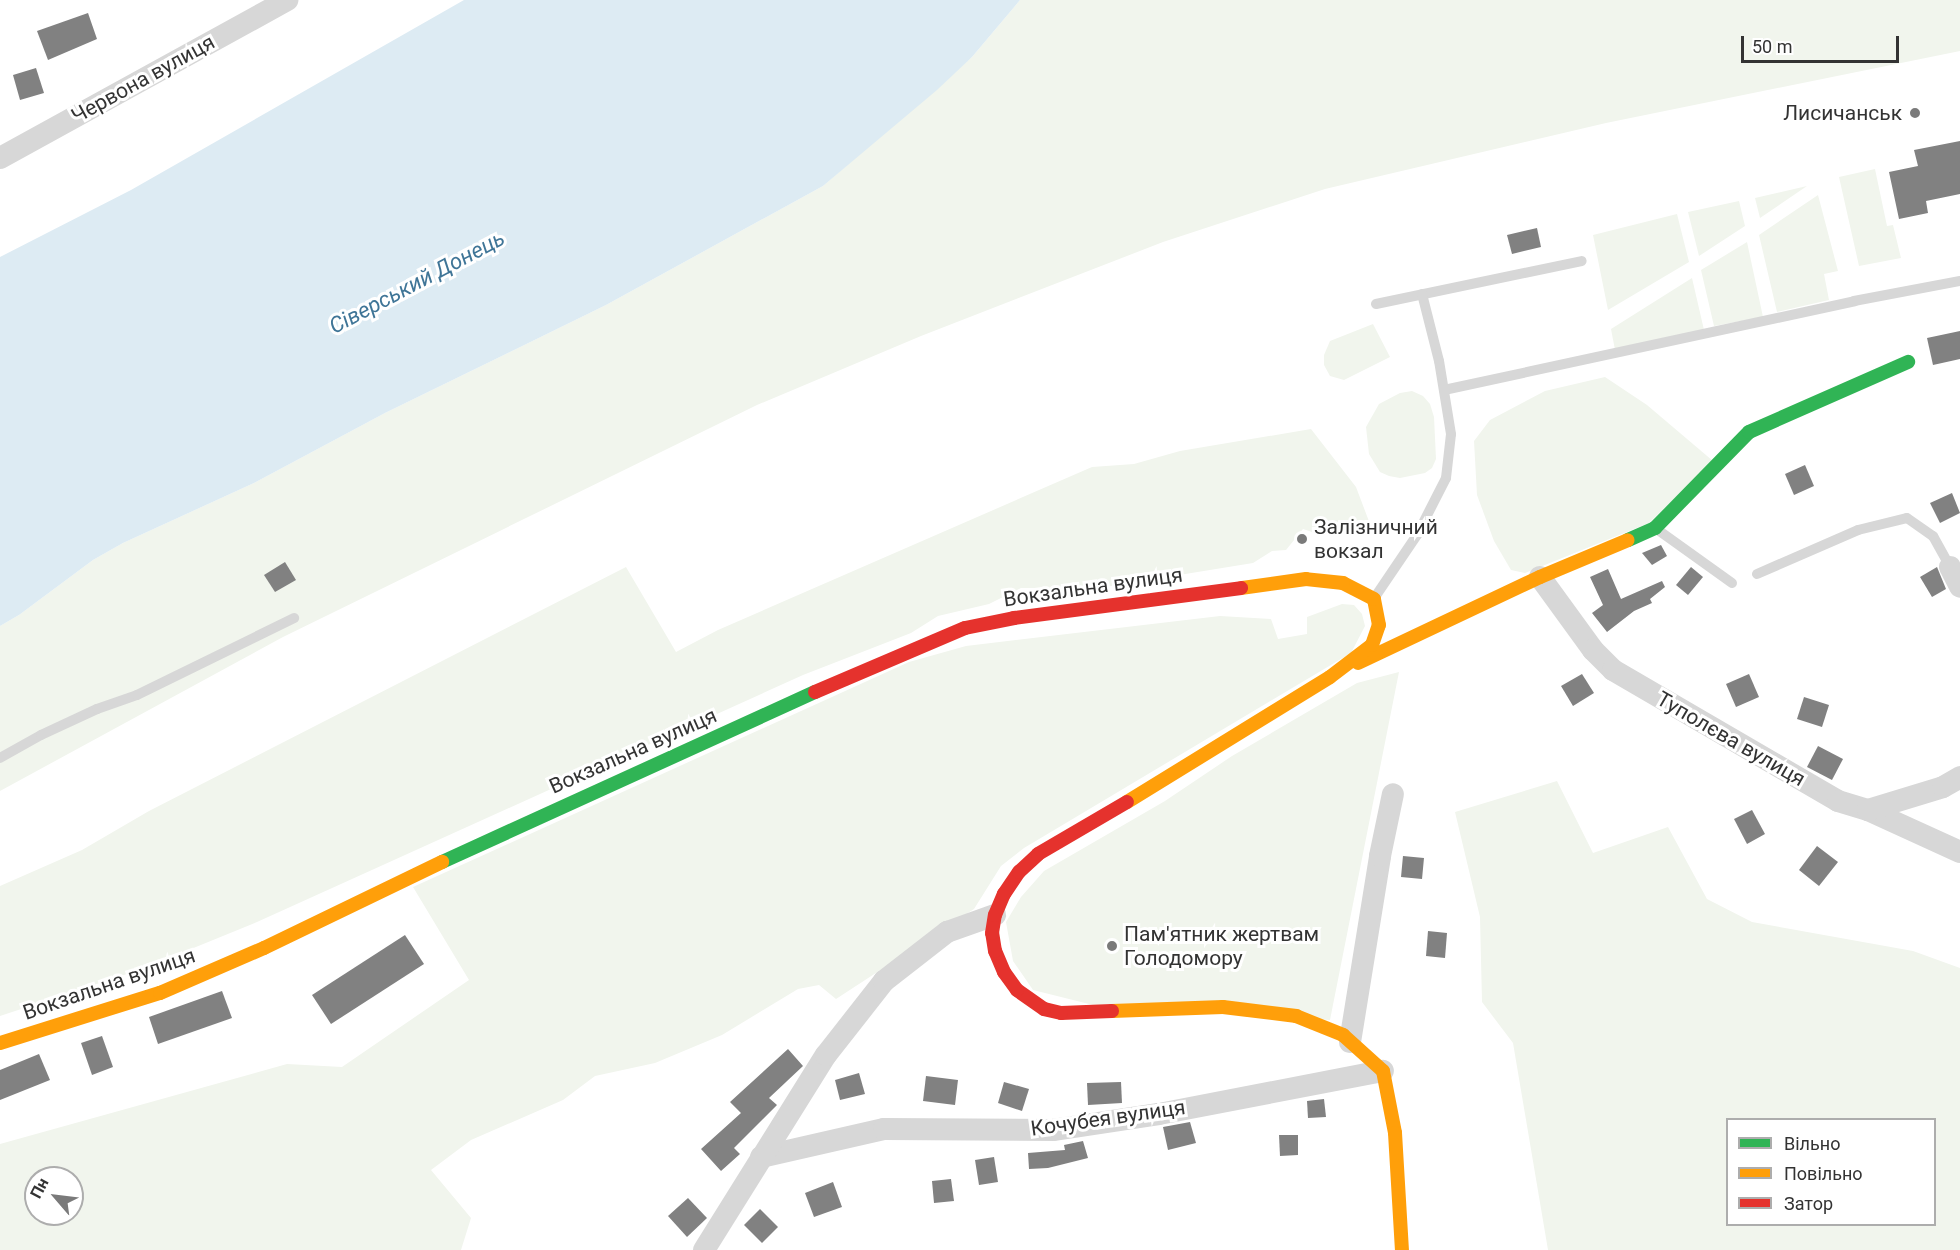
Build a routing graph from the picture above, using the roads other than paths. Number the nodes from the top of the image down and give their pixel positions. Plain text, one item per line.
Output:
1 (287, 0) edge
2 (0, 158) edge
3 (1582, 261) dead end
4 (1960, 281) edge
5 (1422, 294) junction
6 (1376, 304) dead end
7 (1908, 362) dead end
8 (1444, 390) junction
9 (1655, 528) junction
10 (1757, 574) dead end
11 (1540, 577) junction
12 (1955, 577) edge
13 (1732, 583) dead end
14 (1374, 599) junction
15 (294, 618) dead end
16 (1330, 676) junction
17 (0, 758) edge
18 (1960, 777) edge
19 (1393, 794) dead end
20 (1868, 810) junction
21 (1960, 852) edge
22 (995, 915) junction
23 (1350, 1042) junction
24 (0, 1043) edge
25 (1383, 1071) junction
26 (761, 1157) junction
27 (704, 1250) edge
28 (1402, 1250) edge

1 - 2 street, Червона вулиця
3 - 5 lane
4 - 8 lane
5 - 6 lane
5 - 8 lane
7 - 9 main road
8 - 14 lane
9 - 11 main road
9 - 13 lane
10 - 12 lane
11 - 16 main road
11 - 20 street, Туполєва вулиця
14 - 16 main road
14 - 24 main road, Вокзальна вулиця
15 - 17 lane
16 - 22 main road
18 - 20 street
19 - 23 street
20 - 21 street, Туполєва вулиця
22 - 23 main road
22 - 26 street
23 - 25 main road
25 - 26 street, Кочубея вулиця
25 - 28 main road
26 - 27 street

